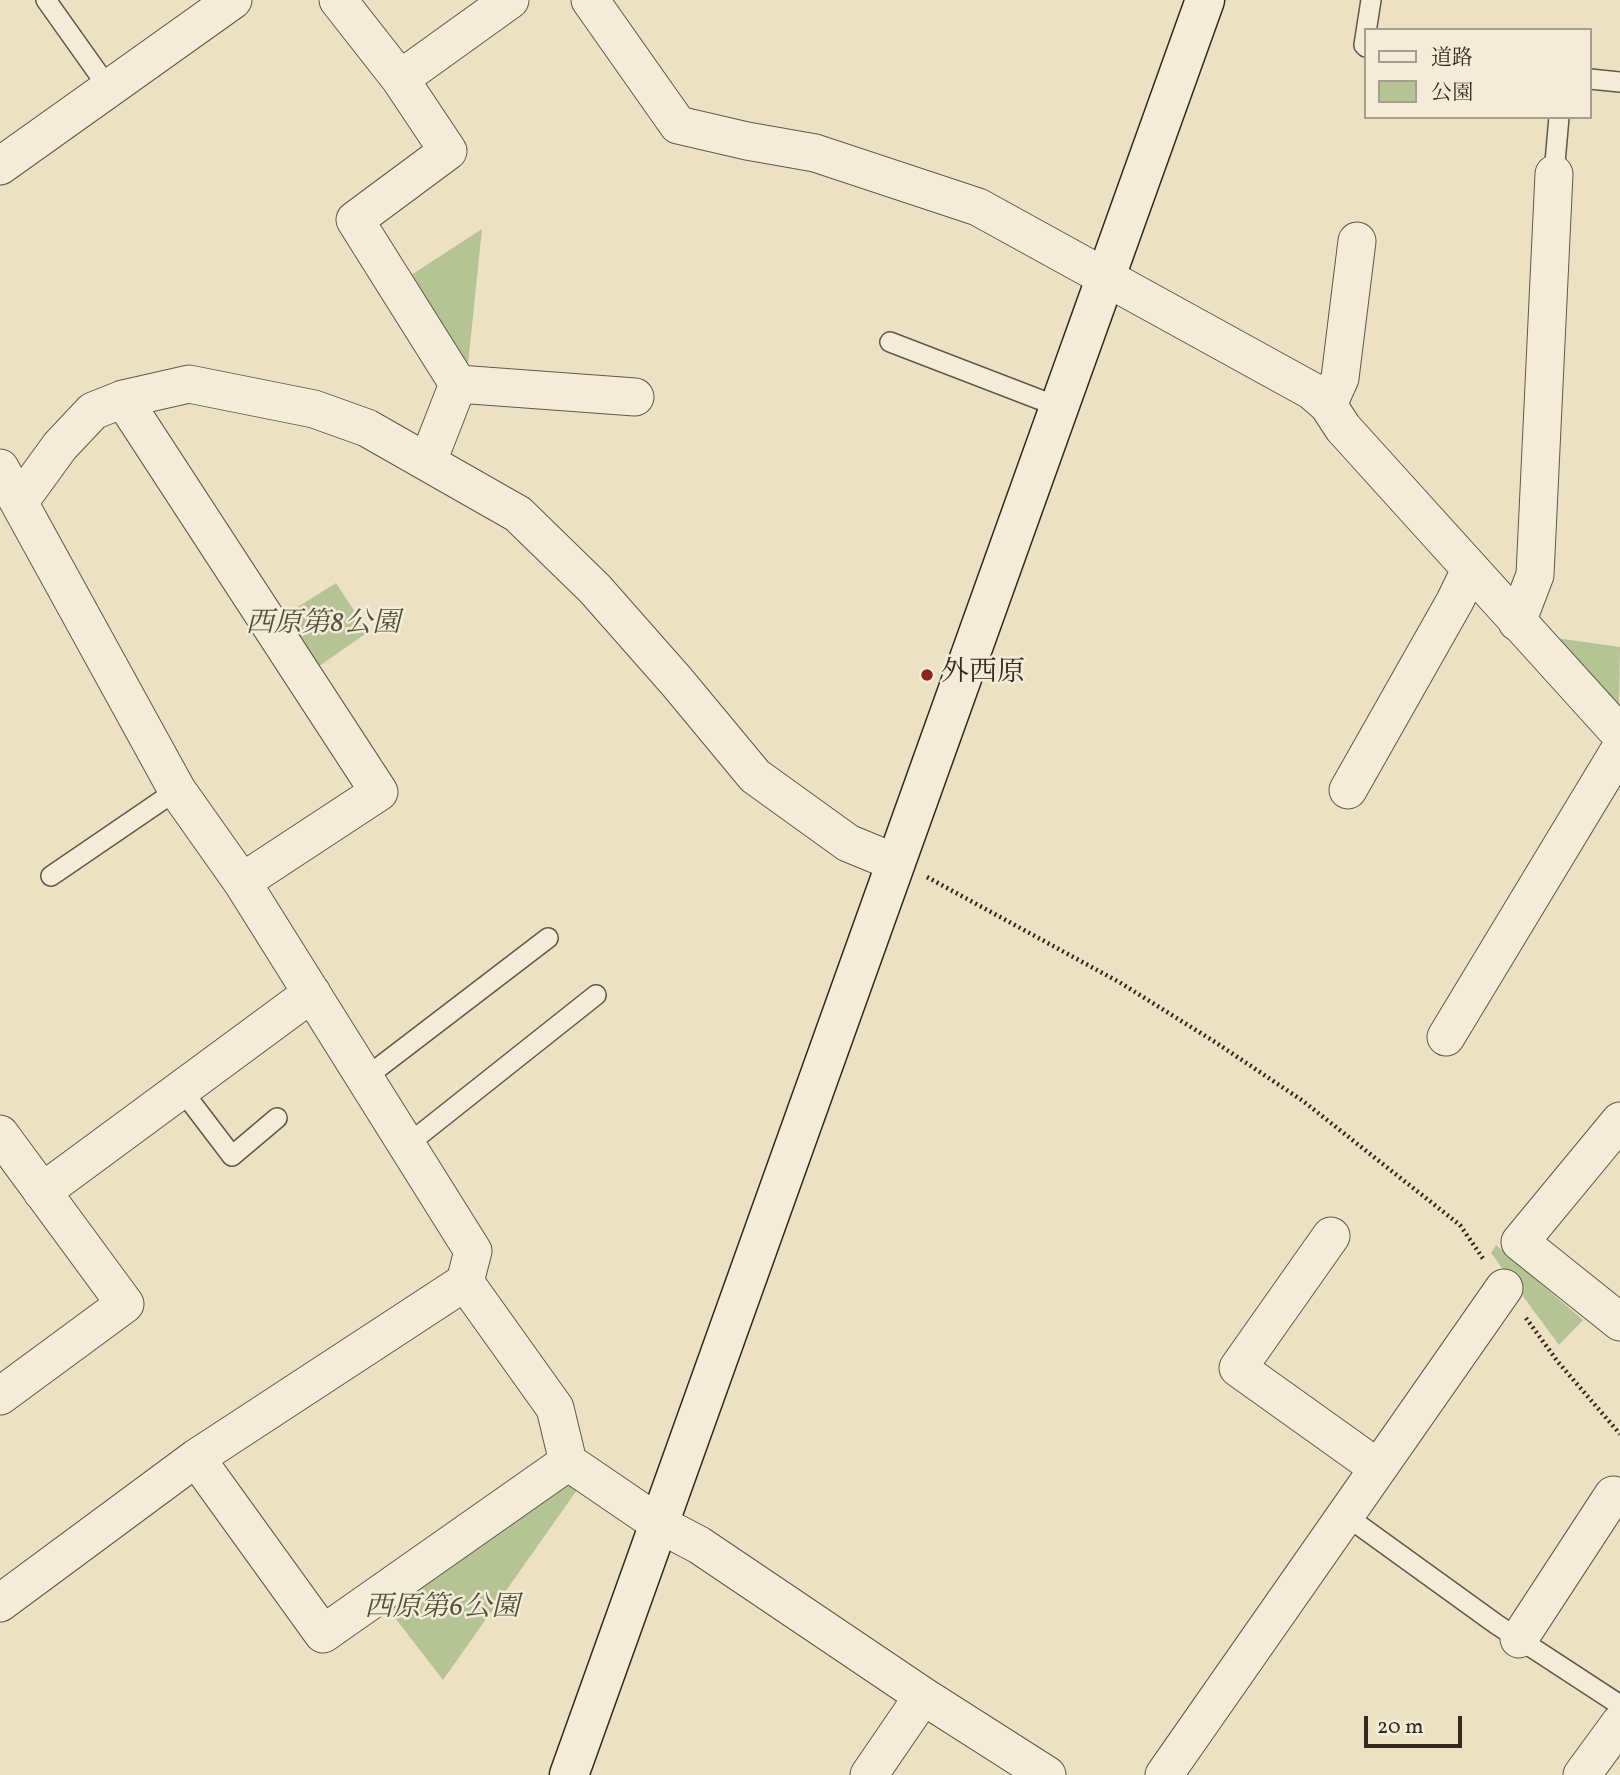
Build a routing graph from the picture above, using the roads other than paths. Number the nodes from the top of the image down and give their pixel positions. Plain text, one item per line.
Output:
1 (46, 0) edge
2 (233, 0) edge
3 (338, 0) edge
4 (510, 0) edge
5 (590, 0) edge
6 (1205, 0) edge
7 (1371, 0) edge
8 (1367, 28) edge
9 (400, 79) junction
10 (1592, 79) edge
11 (1620, 82) edge
12 (110, 90) junction
13 (1559, 119) edge
14 (0, 166) edge
15 (1554, 174) joint
16 (1357, 241) dead end
17 (1105, 276) junction
18 (890, 342) dead end
19 (458, 384) junction
20 (635, 397) dead end
21 (123, 399) junction
22 (1328, 405) junction
23 (1059, 407) junction
24 (428, 461) junction
25 (0, 468) edge
26 (20, 502) junction
27 (1471, 570) junction
28 (1517, 622) junction
29 (1620, 734) edge
30 (1620, 748) edge
31 (177, 790) junction
32 (1348, 790) dead end
33 (894, 862) junction
34 (51, 876) dead end
35 (242, 882) junction
36 (548, 938) dead end
37 (312, 993) junction
38 (596, 995) dead end
39 (1446, 1037) dead end
40 (365, 1078) junction
41 (181, 1089) junction
42 (277, 1118) dead end
43 (1620, 1121) edge
44 (0, 1134) edge
45 (407, 1145) junction
46 (42, 1192) junction
47 (1331, 1236) dead end
48 (466, 1282) junction
49 (1504, 1288) road end
50 (1620, 1322) edge
51 (0, 1396) edge
52 (196, 1458) junction
53 (568, 1462) junction
54 (1378, 1468) junction
55 (1613, 1495) dead end
56 (1345, 1515) junction
57 (659, 1524) junction
58 (0, 1603) edge
59 (1519, 1639) junction
60 (923, 1696) junction
61 (1620, 1704) edge
62 (1620, 1723) edge
63 (569, 1775) edge
64 (869, 1775) edge
65 (1047, 1775) edge
66 (1164, 1775) edge
67 (1582, 1775) edge

1 - 12 lane
2 - 12 street
3 - 9 street
4 - 9 street
5 - 17 street
6 - 17 street
7 - 8 lane
9 - 19 street
10 - 11 lane
12 - 14 street
13 - 15 lane
15 - 28 street
16 - 22 street
17 - 22 street
17 - 23 street
18 - 23 lane
19 - 20 street
19 - 24 street
21 - 24 street
21 - 26 street
21 - 35 street
22 - 27 street
23 - 33 street
24 - 33 street
25 - 26 street
26 - 31 street
27 - 28 street
27 - 32 street
28 - 29 street
30 - 39 street
31 - 34 lane
31 - 35 street
33 - 57 street
35 - 37 street
36 - 40 lane
37 - 40 street
37 - 41 street
38 - 45 lane
40 - 45 street
41 - 42 lane
41 - 46 street
43 - 50 street
44 - 46 street
45 - 48 street
46 - 51 street
47 - 54 street
48 - 52 street
48 - 53 street
49 - 54 street
52 - 53 street
52 - 58 street
53 - 57 street
54 - 56 street
55 - 59 street
56 - 59 lane
56 - 66 street
57 - 60 street
57 - 63 street
59 - 61 lane
60 - 64 street
60 - 65 street
62 - 67 street

